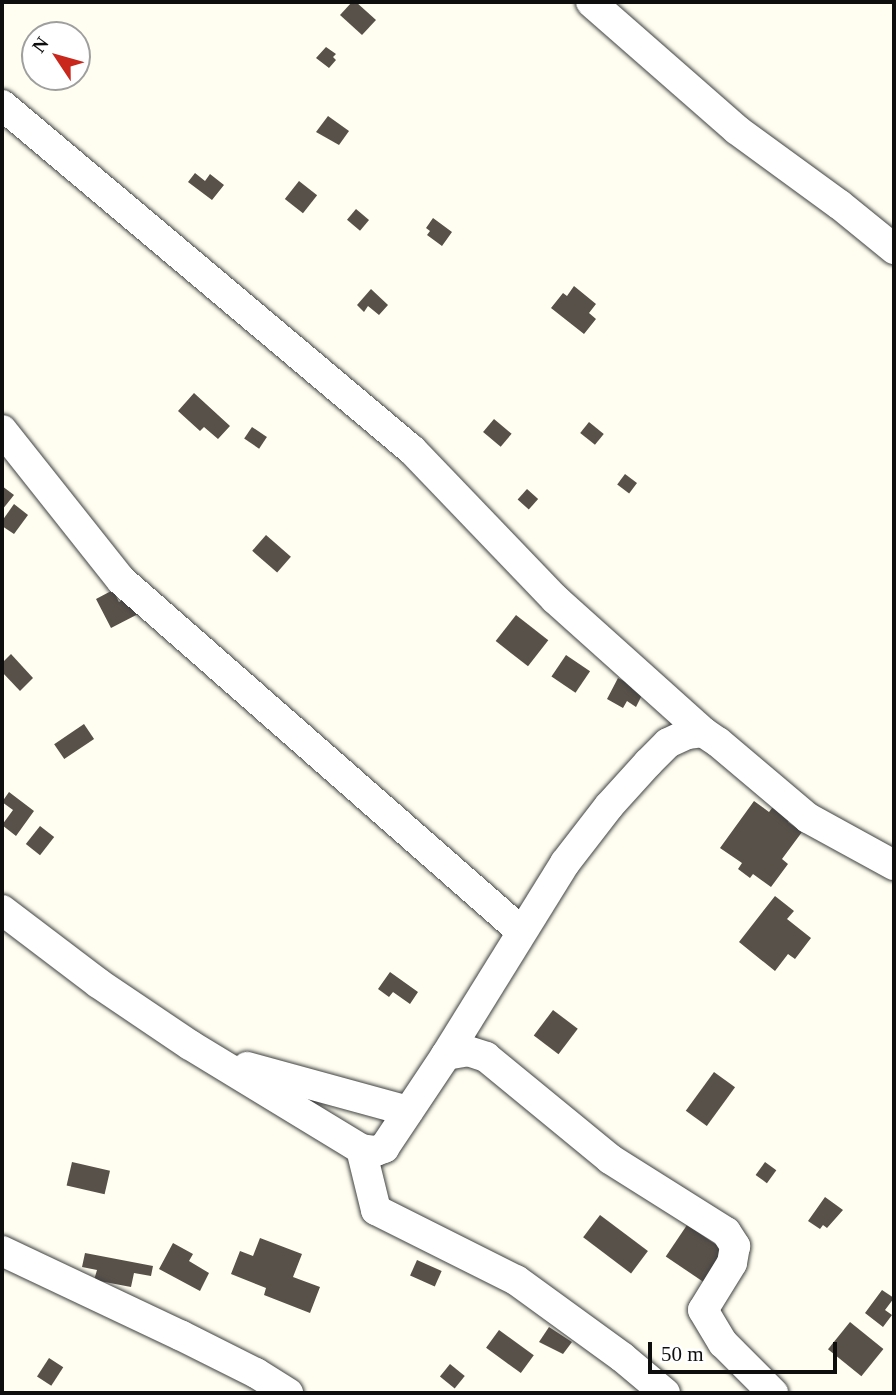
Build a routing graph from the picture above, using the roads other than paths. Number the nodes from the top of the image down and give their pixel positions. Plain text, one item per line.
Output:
1 (591, 2) edge
2 (2, 105) edge
3 (894, 249) edge
4 (2, 430) edge
5 (703, 732) junction
6 (894, 865) edge
7 (2, 910) edge
8 (521, 931) junction
9 (446, 1055) junction
10 (209, 1057) junction
11 (408, 1111) junction
12 (361, 1149) junction
13 (2, 1251) edge
14 (288, 1393) edge
15 (665, 1393) edge
16 (773, 1393) edge

1 - 3 street
2 - 5 street
4 - 8 street
5 - 6 street
5 - 8 street
7 - 10 street
8 - 9 street
9 - 11 street
9 - 16 street
10 - 11 street
10 - 12 street
11 - 12 street
12 - 15 street
13 - 14 street

